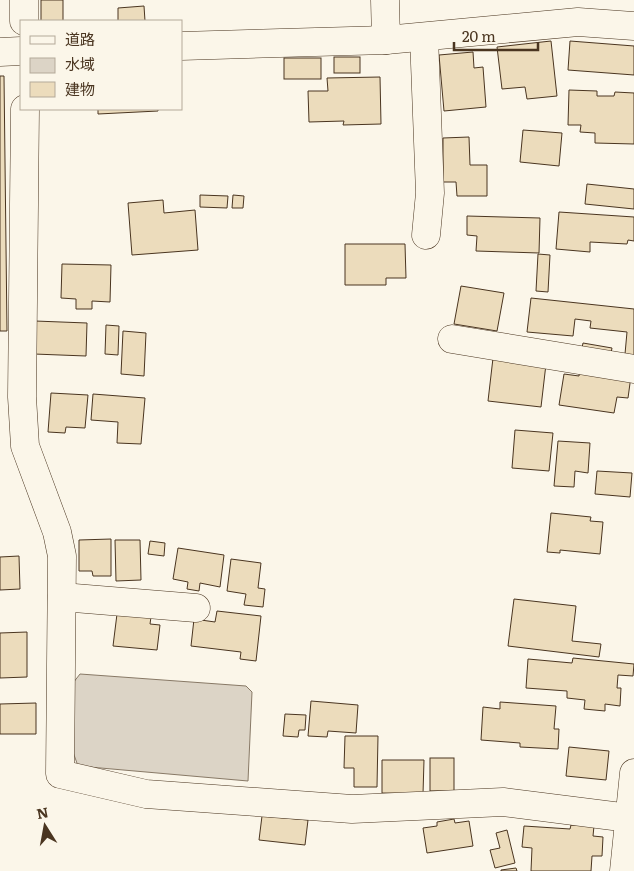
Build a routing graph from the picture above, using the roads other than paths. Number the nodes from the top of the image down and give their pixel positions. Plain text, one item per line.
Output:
1 (24, 0) edge
2 (385, 0) edge
3 (24, 20) edge
4 (634, 26) edge
5 (424, 37) junction
6 (386, 40) junction
7 (182, 46) edge
8 (20, 51) edge
9 (0, 52) edge
10 (25, 110) edge
11 (426, 235) dead end
12 (452, 339) dead end
13 (634, 369) edge
14 (62, 596) junction
15 (196, 608) dead end
16 (634, 773) edge
17 (629, 818) junction
18 (624, 871) edge

1 - 3 street
2 - 6 street
4 - 5 street
5 - 6 street
5 - 11 street
6 - 7 street
8 - 9 street
10 - 14 street
12 - 13 street
14 - 15 street
14 - 17 street
16 - 17 street
17 - 18 street

